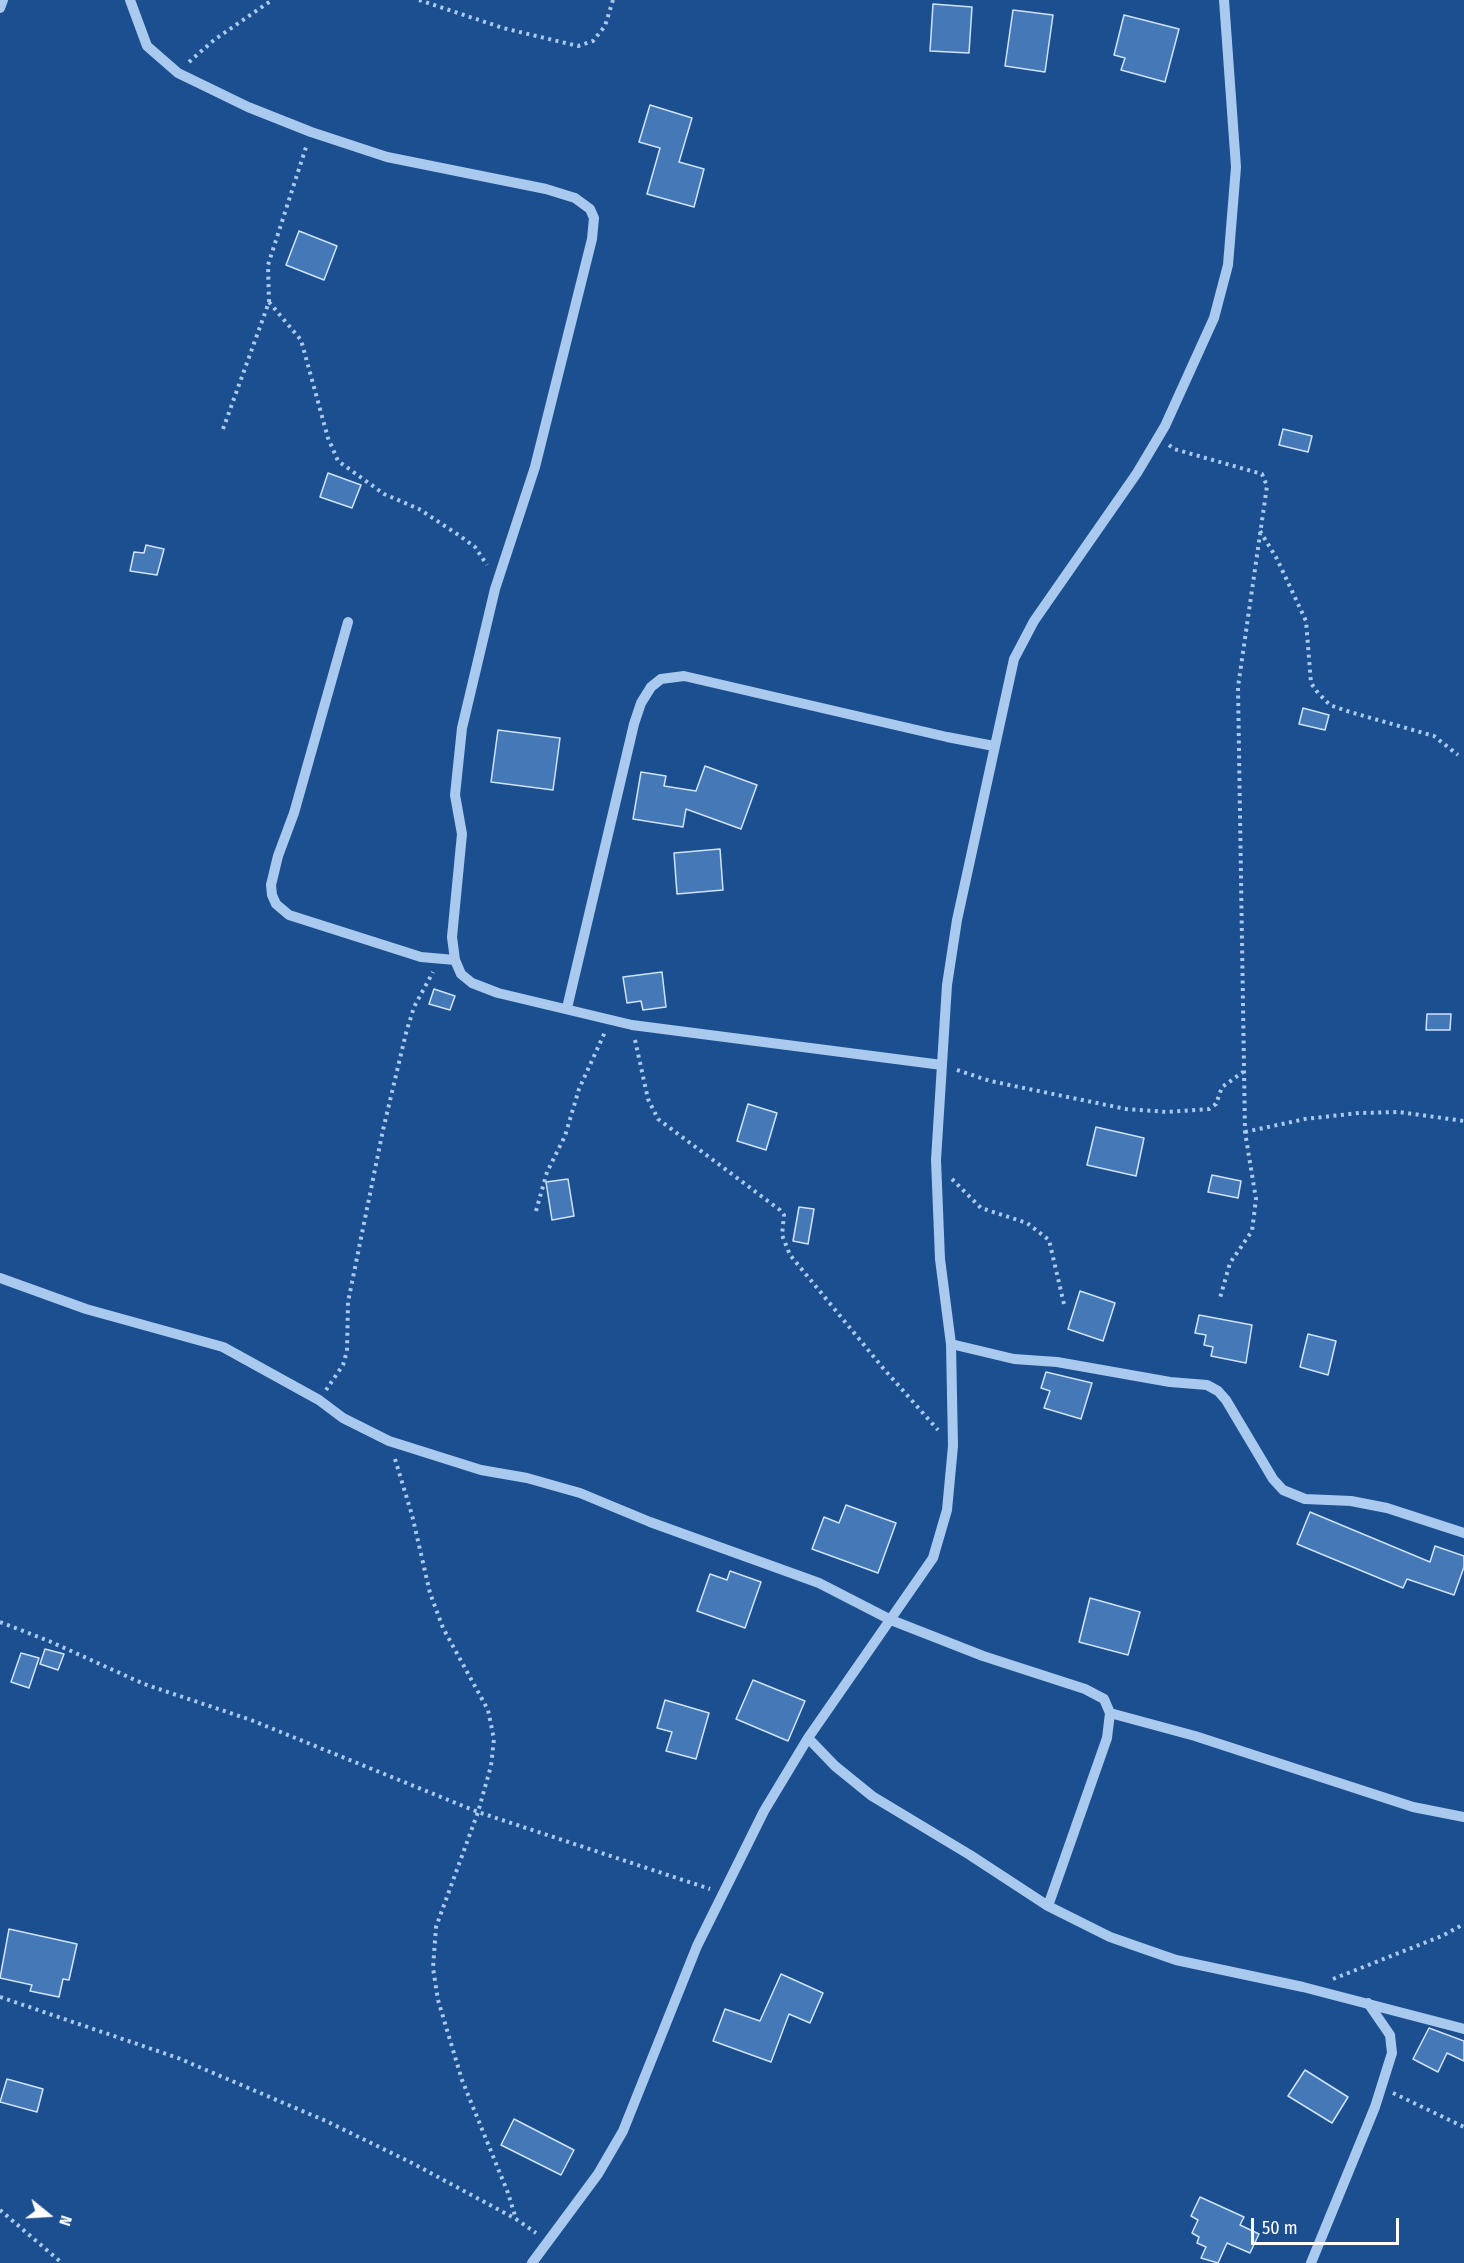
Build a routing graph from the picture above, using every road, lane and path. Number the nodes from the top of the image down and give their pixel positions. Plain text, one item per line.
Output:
1 (3, 0) edge
2 (130, 0) edge
3 (272, 0) edge
4 (418, 0) edge
5 (613, 0) edge
6 (1224, 0) edge
7 (0, 8) edge
8 (178, 73) junction
9 (311, 132) junction
10 (269, 302) junction
11 (1165, 426) junction
12 (223, 429) dead end
13 (1260, 530) junction
14 (495, 588) junction
15 (348, 622) dead end
16 (994, 746) junction
17 (1458, 755) dead end
18 (439, 960) junction
19 (455, 960) junction
20 (567, 1008) junction
21 (611, 1020) junction
22 (632, 1025) junction
23 (942, 1065) junction
24 (1243, 1072) junction
25 (1464, 1121) edge
26 (1245, 1132) junction
27 (936, 1160) junction
28 (536, 1211) dead end
29 (0, 1278) edge
30 (1220, 1298) dead end
31 (1064, 1304) dead end
32 (951, 1344) junction
33 (320, 1400) junction
34 (389, 1441) junction
35 (953, 1446) junction
36 (1464, 1533) edge
37 (891, 1620) junction
38 (0, 1622) edge
39 (1110, 1713) junction
40 (808, 1738) junction
41 (477, 1812) junction
42 (1464, 1817) edge
43 (722, 1894) junction
44 (1048, 1906) junction
45 (1464, 1924) edge
46 (1303, 1987) junction
47 (0, 1997) edge
48 (1368, 2003) junction
49 (1464, 2029) edge
50 (1382, 2087) junction
51 (1464, 2127) edge
52 (0, 2210) edge
53 (516, 2218) junction
54 (548, 2241) junction
55 (62, 2263) edge
56 (532, 2263) edge
57 (1311, 2263) edge

1 - 7 street
2 - 8 street
3 - 8 path
4 - 5 path
6 - 11 street
8 - 9 street
9 - 10 path
9 - 14 street
10 - 12 path
10 - 14 path
11 - 13 path
11 - 16 street
13 - 17 path
13 - 24 path
14 - 19 street
15 - 18 street
16 - 20 street
16 - 23 street
18 - 19 street
18 - 33 path
19 - 20 street
20 - 21 street
21 - 22 street
21 - 28 path
22 - 23 street
22 - 35 path
23 - 24 path
23 - 27 street
24 - 26 path
25 - 26 path
26 - 30 path
27 - 31 path
27 - 32 street
29 - 33 street
32 - 35 street
32 - 36 street
33 - 34 street
34 - 37 street
34 - 41 path
35 - 37 street
37 - 39 street
37 - 40 street
38 - 41 path
39 - 42 street
39 - 44 street
40 - 43 street
40 - 44 street
41 - 43 path
41 - 53 path
43 - 54 street
44 - 46 street
45 - 46 path
46 - 48 street
47 - 53 path
48 - 49 street
48 - 50 street
50 - 51 path
50 - 57 street
52 - 55 path
53 - 54 path
54 - 56 street

